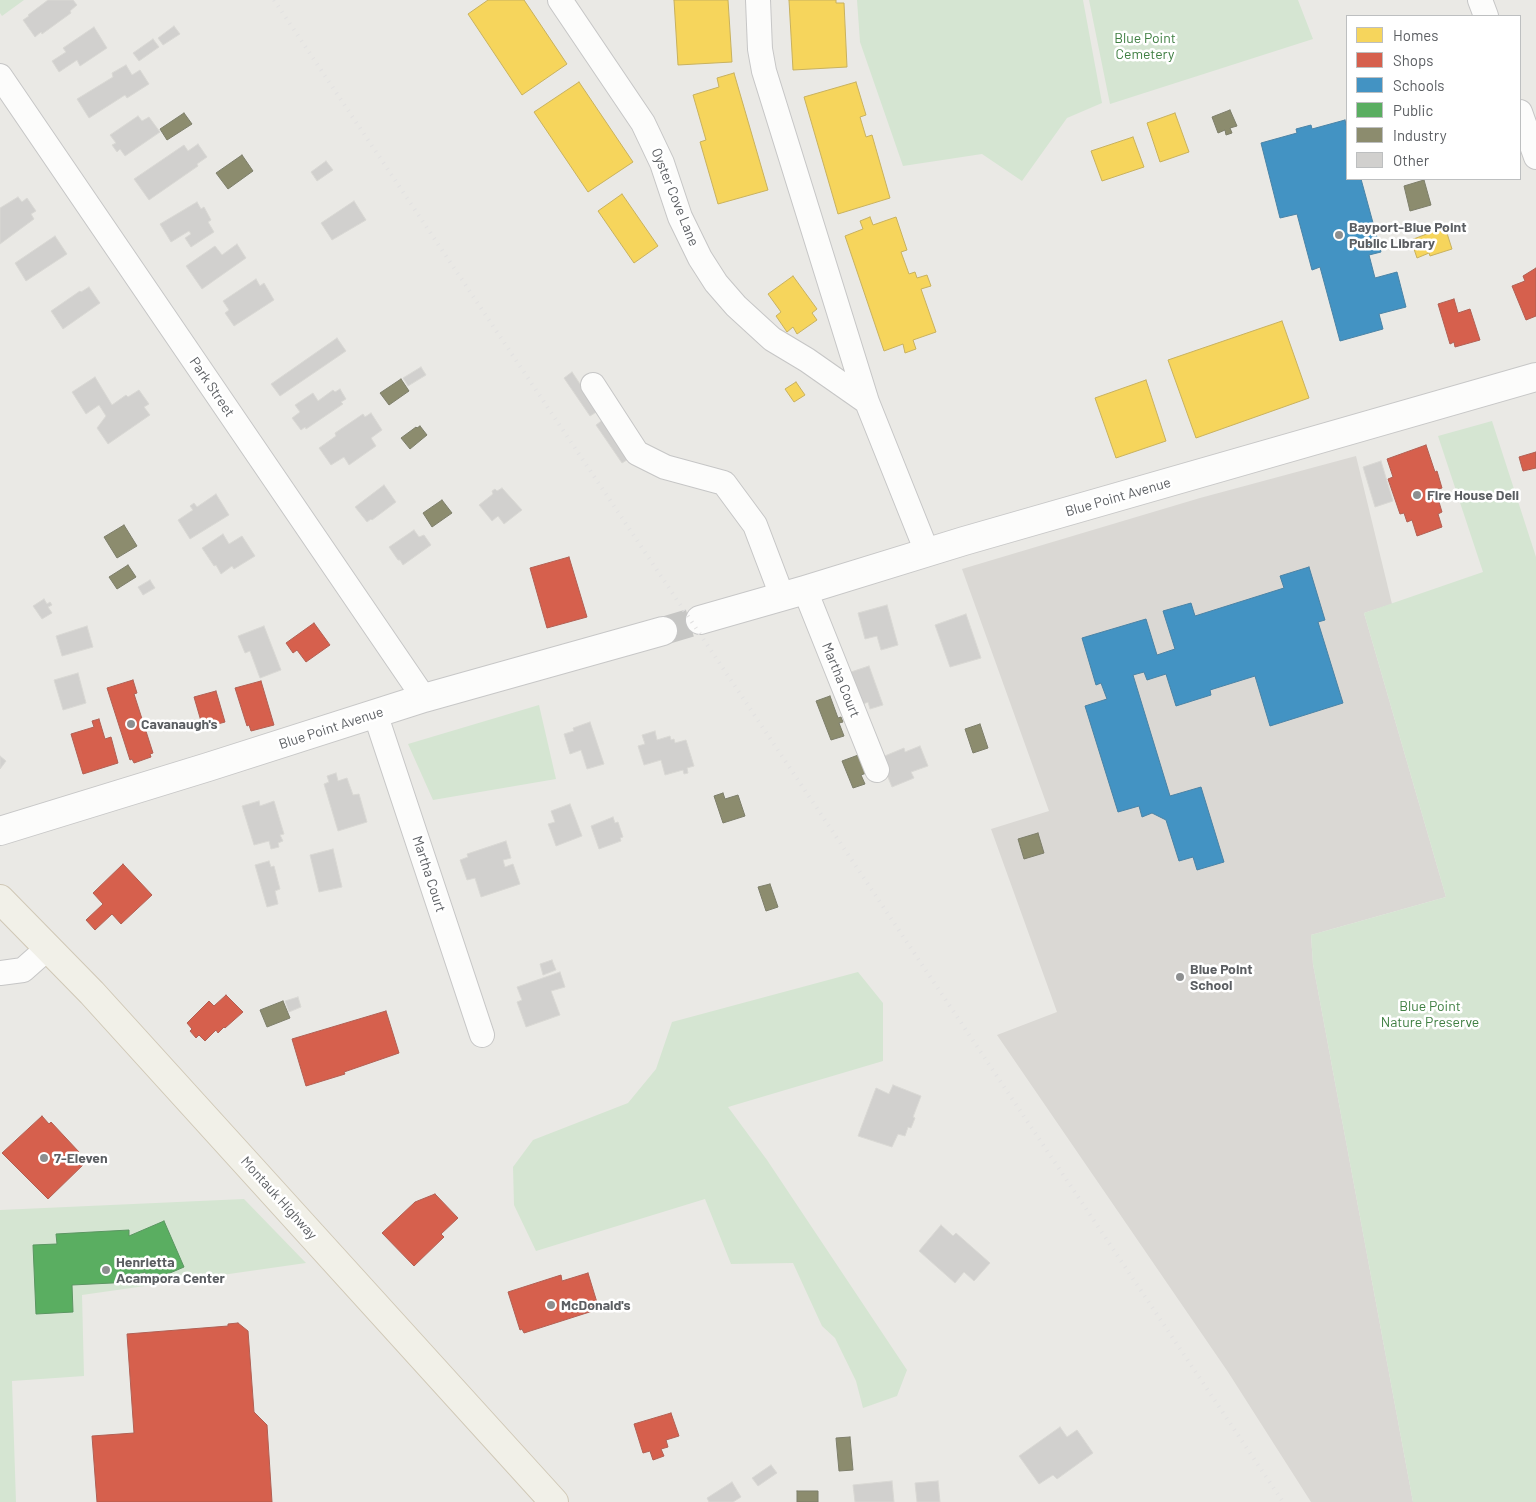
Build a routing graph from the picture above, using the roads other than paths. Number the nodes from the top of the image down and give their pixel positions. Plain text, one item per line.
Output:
1 (560, 0) edge
2 (758, 0) edge
3 (1480, 0) edge
4 (1486, 15) edge
5 (0, 76) edge
6 (1521, 115) edge
7 (1536, 157) edge
8 (1536, 377) edge
9 (593, 385) dead end
10 (867, 402) junction
11 (927, 552) junction
12 (794, 593) junction
13 (700, 620) tunnel mouth
14 (663, 631) tunnel mouth
15 (424, 698) junction
16 (375, 713) junction
17 (877, 770) dead end
18 (0, 830) edge
19 (0, 899) edge
20 (49, 947) junction
21 (0, 973) edge
22 (482, 1035) dead end
23 (554, 1502) edge

1 - 10 street, Oyster Cove Lane
2 - 10 street
3 - 4 street
5 - 15 street, Park Street
6 - 7 street
8 - 11 street, Blue Point Avenue
9 - 12 street, Martha Court
10 - 11 street
11 - 12 street, Blue Point Avenue
12 - 13 street, Blue Point Avenue
12 - 17 street, Martha Court
14 - 15 street, Blue Point Avenue
15 - 16 street, Blue Point Avenue
16 - 18 street, Blue Point Avenue
16 - 22 street, Martha Court
19 - 20 main road, Montauk Highway
20 - 21 street
20 - 23 main road, Montauk Highway

